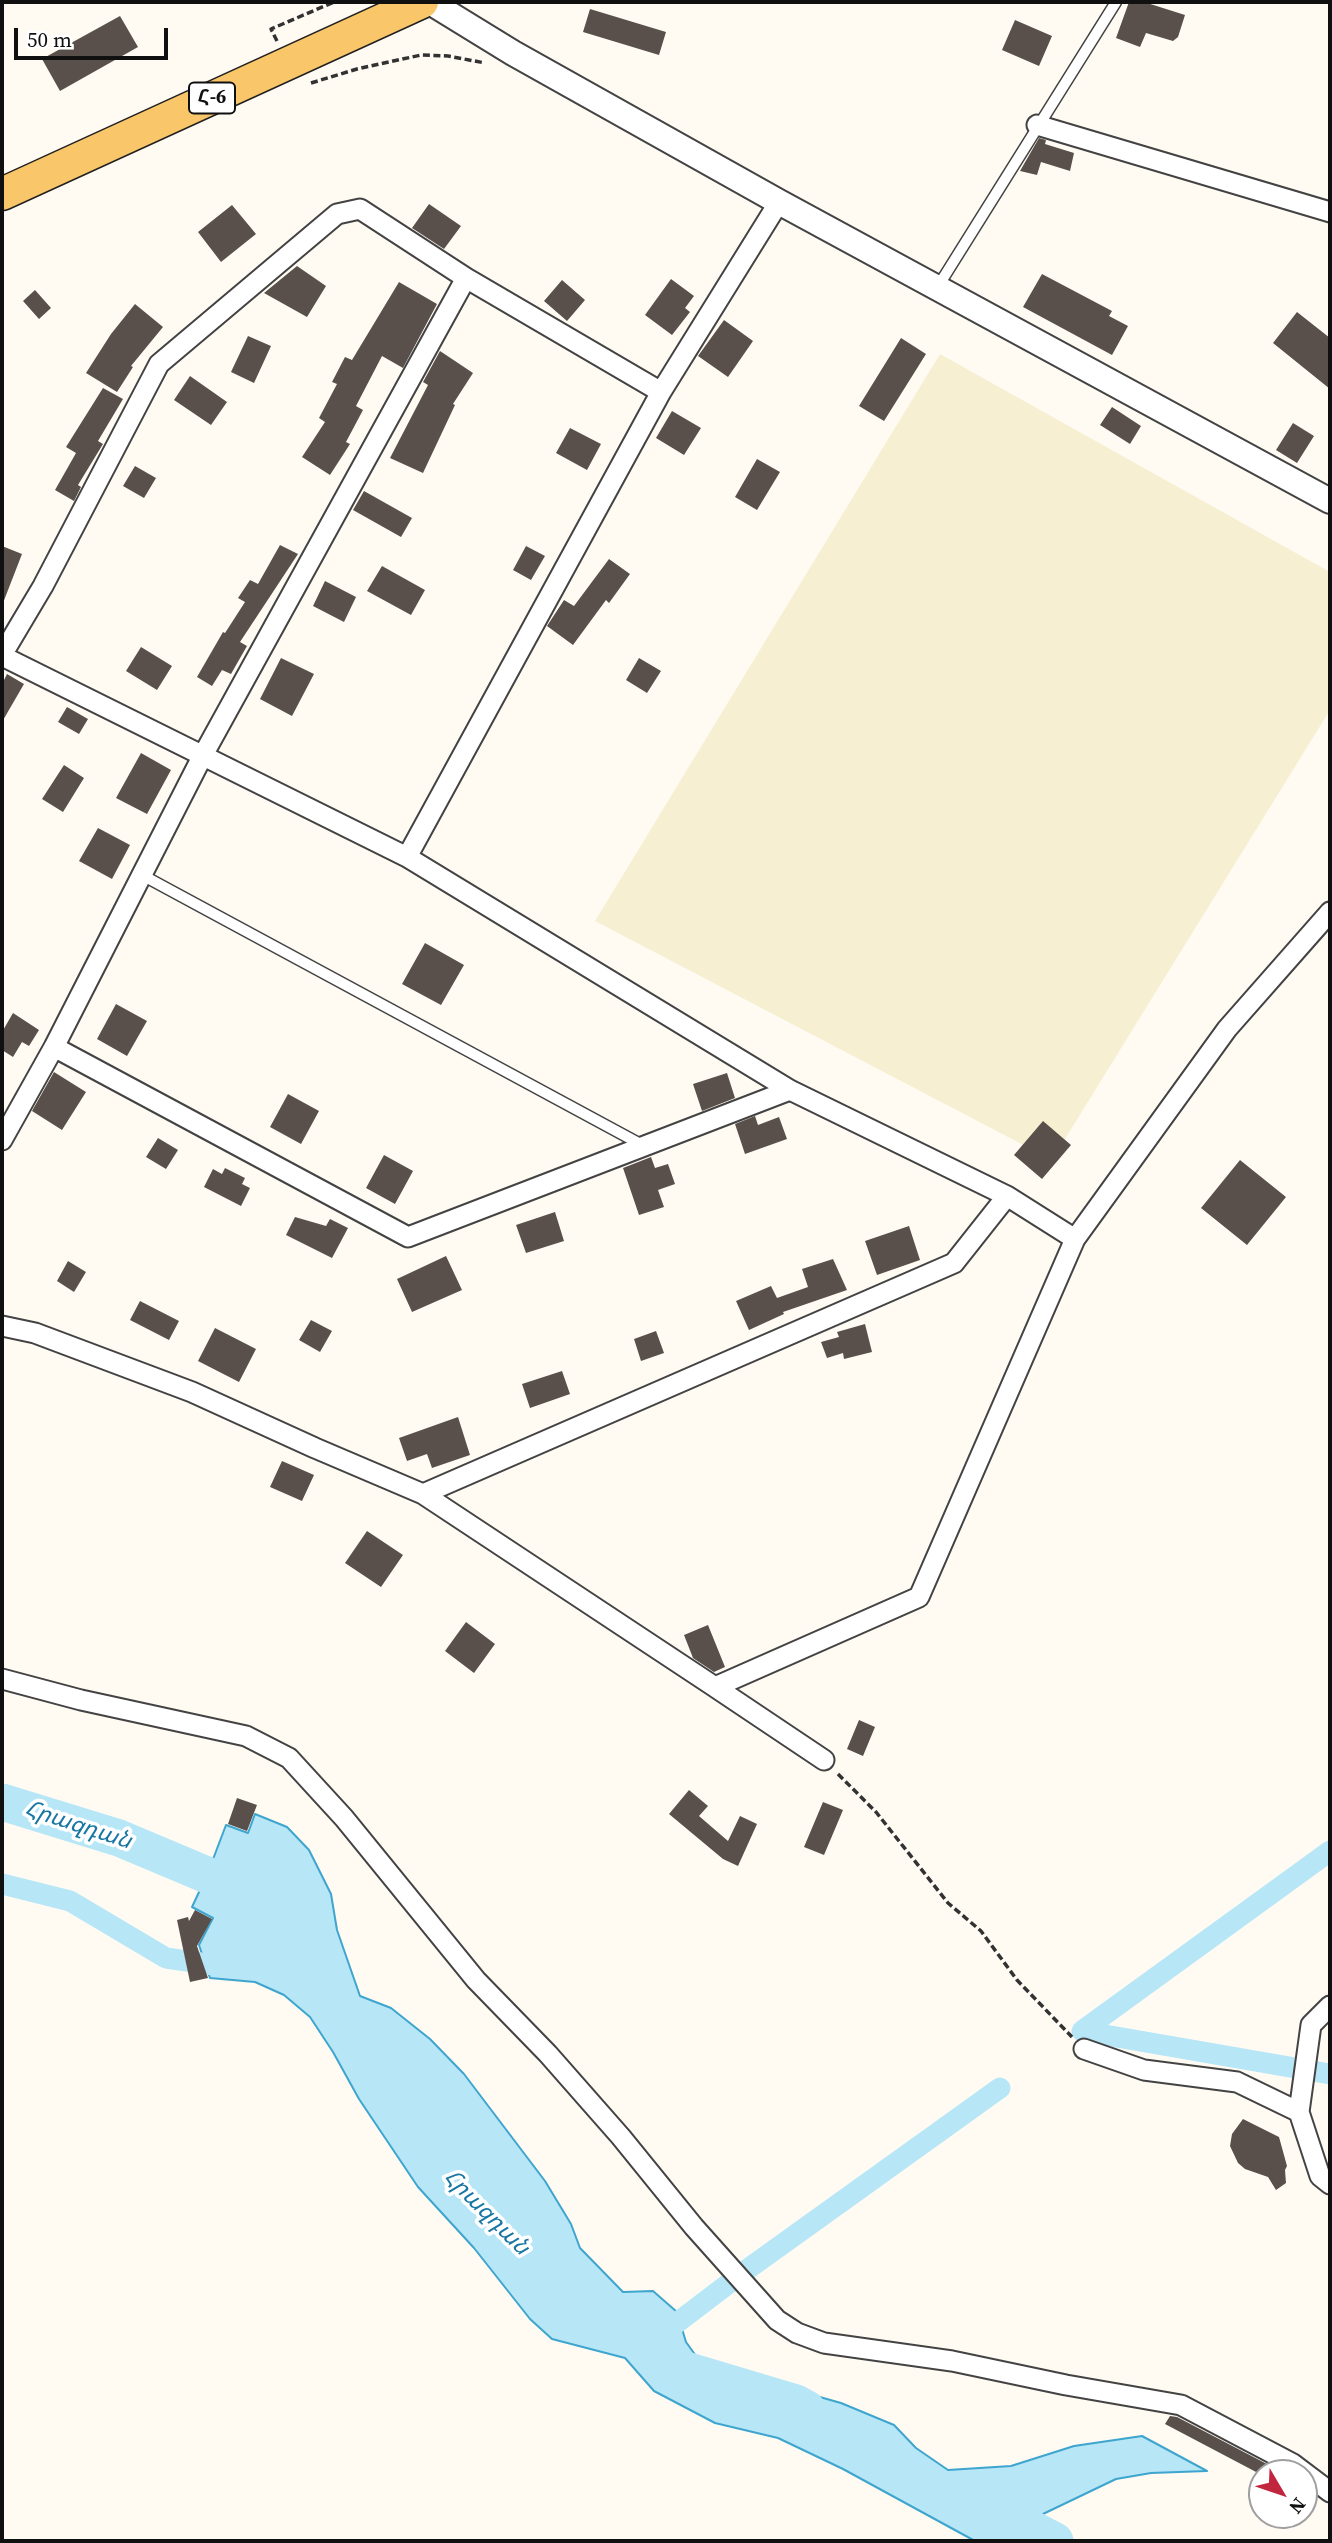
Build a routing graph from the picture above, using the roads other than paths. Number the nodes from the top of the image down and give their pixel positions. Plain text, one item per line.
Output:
1 (422, 2) edge
2 (430, 2) edge
3 (1116, 2) edge
4 (1037, 125) junction
5 (2, 194) edge
6 (779, 202) junction
7 (1330, 212) edge
8 (466, 278) junction
9 (936, 288) junction
10 (661, 392) junction
11 (1330, 501) edge
12 (2, 655) edge
13 (202, 757) junction
14 (407, 857) junction
15 (142, 875) junction
16 (1330, 912) edge
17 (54, 1047) junction
18 (790, 1090) junction
19 (2, 1140) edge
20 (644, 1146) junction
21 (1007, 1196) junction
22 (1075, 1239) junction
23 (2, 1326) edge
24 (423, 1494) junction
25 (2, 1679) edge
26 (715, 1687) junction
27 (824, 1760) road end
28 (1330, 2006) edge
29 (1084, 2049) road end
30 (1299, 2112) junction
31 (1330, 2184) edge
32 (1330, 2492) edge

1 - 5 main road, Հ-6
2 - 6 street
3 - 4 lane
4 - 7 street
4 - 9 lane
6 - 9 street
6 - 10 street
8 - 10 street
8 - 12 street
8 - 13 street
9 - 11 street
10 - 14 street
12 - 13 street
13 - 14 street
13 - 15 street
14 - 18 street
15 - 17 street
15 - 20 lane
16 - 22 street
17 - 19 street
17 - 20 street
18 - 20 street
18 - 21 street
21 - 22 street
21 - 24 street
22 - 26 street
23 - 24 street
24 - 26 street
25 - 32 street
26 - 27 street
28 - 30 street
29 - 30 street
30 - 31 street

